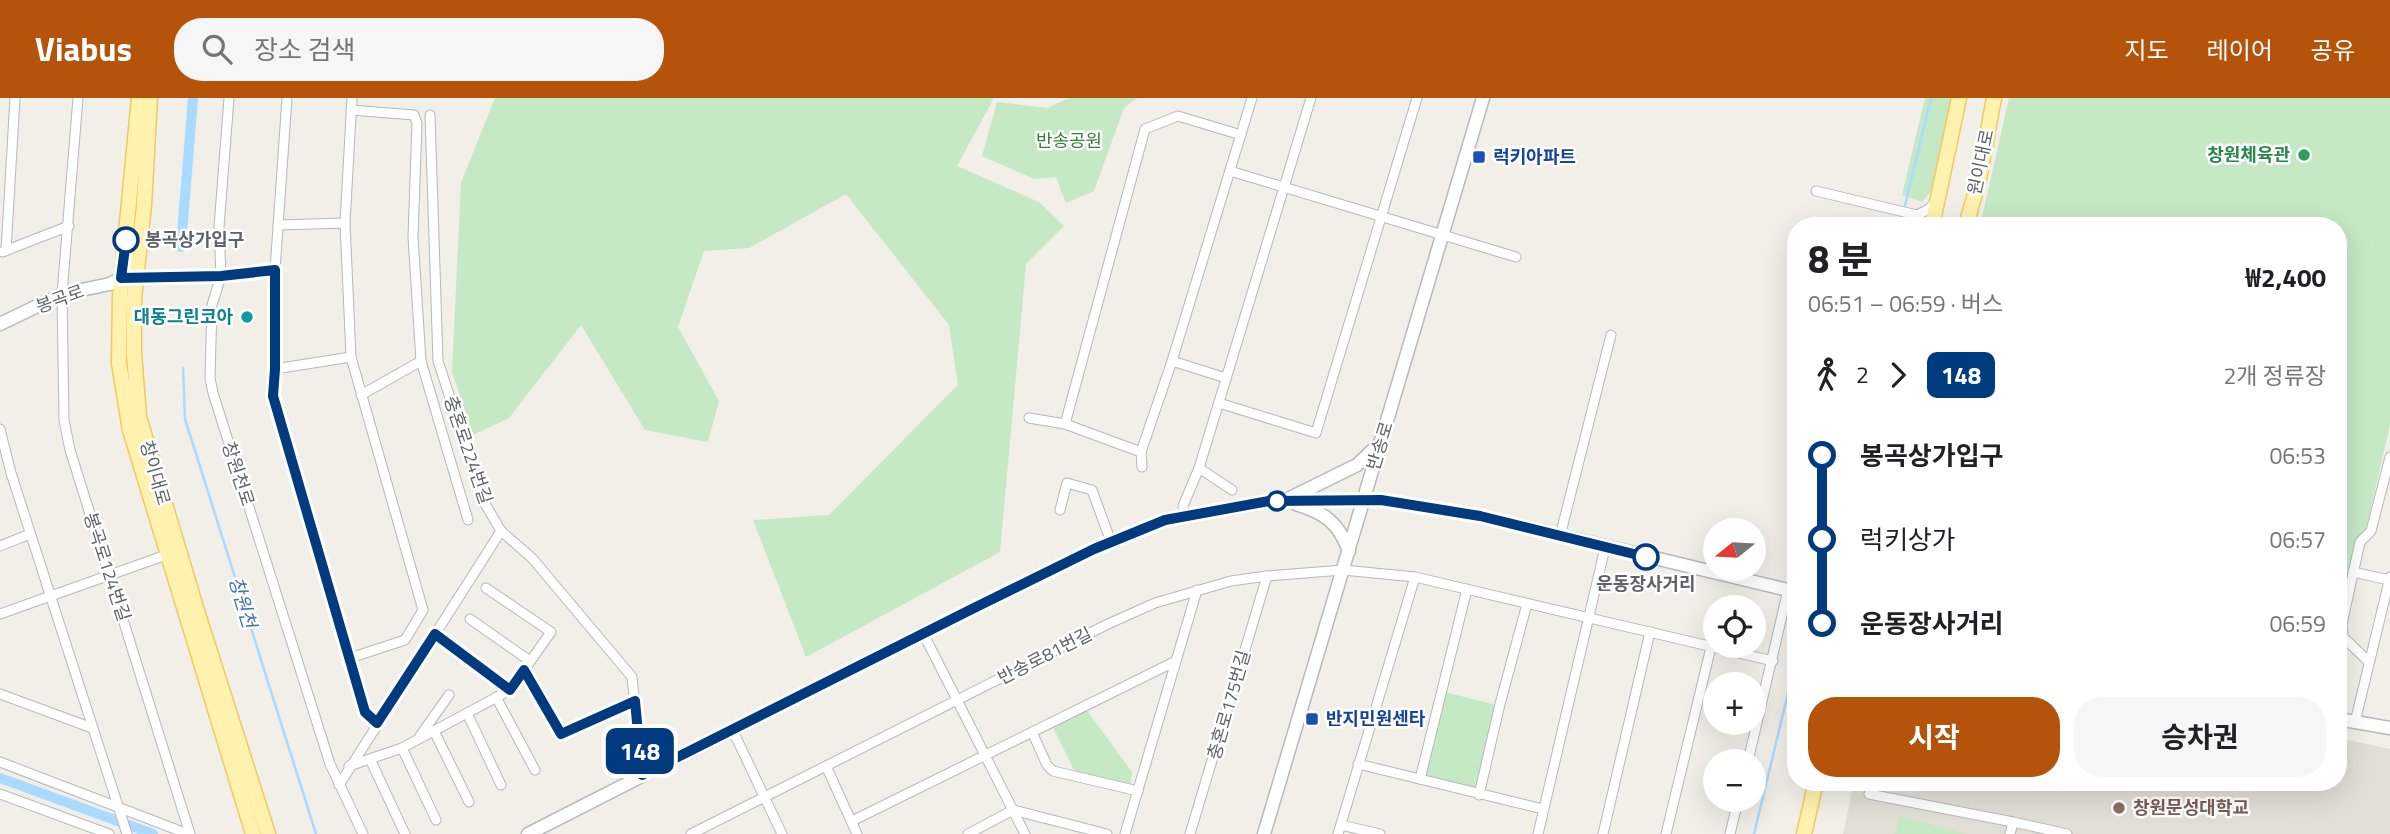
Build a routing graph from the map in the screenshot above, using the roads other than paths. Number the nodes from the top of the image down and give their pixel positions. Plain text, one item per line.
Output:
1 (15, 98) edge
2 (78, 98) edge
3 (139, 98) edge
4 (150, 98) edge
5 (229, 98) edge
6 (287, 98) edge
7 (352, 98) edge
8 (1252, 98) edge
9 (1311, 98) edge
10 (1417, 98) edge
11 (1483, 98) edge
12 (1959, 98) edge
13 (1994, 98) edge
14 (351, 110) junction
15 (430, 115) dead end
16 (1241, 135) junction
17 (1230, 171) junction
18 (1284, 188) junction
19 (1816, 191) dead end
20 (1938, 199) junction
21 (1917, 215) joint
22 (1934, 217) edge
23 (1968, 217) edge
24 (1381, 218) junction
25 (345, 223) junction
26 (278, 225) junction
27 (69, 226) junction
28 (1443, 237) junction
29 (3, 252) edge
30 (1516, 257) dead end
31 (275, 270) junction
32 (216, 276) junction
33 (128, 278) junction
34 (62, 294) junction
35 (0, 324) edge
36 (1611, 335) dead end
37 (351, 357) junction
38 (421, 361) junction
39 (1172, 361) junction
40 (275, 369) junction
41 (1226, 378) junction
42 (361, 395) junction
43 (1219, 403) junction
44 (1029, 418) dead end
45 (1065, 424) junction
46 (0, 429) edge
47 (1381, 442) junction
48 (1141, 452) junction
49 (2390, 457) edge
50 (1142, 467) dead end
51 (1199, 468) junction
52 (11, 473) junction
53 (0, 477) edge
54 (1232, 490) dead end
55 (1364, 499) junction
56 (1286, 501) junction
57 (1183, 506) dead end
58 (1060, 510) dead end
59 (468, 520) dead end
60 (501, 531) junction
61 (30, 534) junction
62 (1560, 536) junction
63 (1111, 542) junction
64 (0, 546) edge
65 (1605, 548) junction
66 (1349, 551) junction
67 (166, 555) junction
68 (1343, 570) junction
69 (2353, 572) junction
70 (110, 575) junction
71 (1267, 576) junction
72 (1415, 577) junction
73 (2390, 578) edge
74 (486, 588) dead end
75 (1467, 589) junction
76 (1196, 590) junction
77 (1787, 590) edge
78 (50, 595) junction
79 (2347, 600) edge
80 (1527, 604) junction
81 (1787, 612) edge
82 (0, 614) edge
83 (1589, 617) junction
84 (470, 619) dead end
85 (1650, 632) junction
86 (923, 633) junction
87 (435, 634) junction
88 (2347, 641) edge
89 (1703, 645) edge
90 (350, 658) junction
91 (1708, 658) edge
92 (1760, 658) edge
93 (530, 661) junction
94 (1176, 661) junction
95 (1773, 661) junction
96 (2369, 662) junction
97 (524, 670) junction
98 (510, 690) junction
99 (0, 694) edge
100 (449, 695) dead end
101 (496, 697) junction
102 (957, 700) junction
103 (635, 701) junction
104 (467, 713) junction
105 (2347, 721) edge
106 (2355, 722) junction
107 (377, 723) junction
108 (2390, 728) edge
109 (92, 729) junction
110 (434, 731) junction
111 (733, 731) junction
112 (1032, 732) junction
113 (416, 741) junction
114 (402, 748) junction
115 (1751, 749) edge
116 (985, 755) junction
117 (370, 760) junction
118 (0, 762) edge
119 (1358, 764) junction
120 (349, 766) junction
121 (826, 766) junction
122 (535, 770) dead end
123 (642, 775) junction
124 (1420, 779) junction
125 (339, 785) junction
126 (501, 785) dead end
127 (1138, 791) junction
128 (1814, 791) edge
129 (0, 794) edge
130 (1869, 794) dead end
131 (1479, 795) junction
132 (764, 797) junction
133 (468, 802) dead end
134 (1544, 809) junction
135 (119, 810) junction
136 (1013, 810) junction
137 (1735, 812) edge
138 (436, 820) dead end
139 (852, 821) junction
140 (2013, 822) junction
141 (1339, 829) edge
142 (698, 832) edge
143 (127, 833) edge
144 (109, 834) edge
145 (189, 834) edge
146 (253, 834) edge
147 (268, 834) edge
148 (363, 834) edge
149 (405, 834) edge
150 (528, 834) edge
151 (782, 834) edge
152 (857, 834) edge
153 (968, 834) edge
154 (1025, 834) edge
155 (1107, 834) edge
156 (1125, 834) edge
157 (1190, 834) edge
158 (1264, 834) edge
159 (1380, 834) edge
160 (1538, 834) edge
161 (1603, 834) edge
162 (1666, 834) edge
163 (1730, 834) edge
164 (1804, 834) edge
165 (2010, 834) edge
166 (2067, 834) edge

1 - 29 street
2 - 27 street, 봉곡로124번길
3 - 33 main road, 창이대로
4 - 33 main road, 창이대로
5 - 32 street, 창원천로
6 - 26 street
7 - 14 street
8 - 16 street
9 - 18 street
10 - 24 street
11 - 28 main road, 반송로
12 - 20 main road, 원이대로
13 - 23 main road, 원이대로
14 - 25 street
14 - 38 street
15 - 60 street, 충혼로224번길
16 - 17 street
16 - 45 street
17 - 18 street
17 - 39 street
18 - 24 street
18 - 41 street
19 - 21 street
20 - 21 street
20 - 22 main road, 원이대로
24 - 28 street
24 - 43 street
25 - 26 street
25 - 37 street
26 - 31 street
27 - 29 street
27 - 34 street, 봉곡로124번길
28 - 30 street
28 - 47 main road, 반송로
31 - 32 street
31 - 40 street
32 - 33 street
32 - 125 street, 창원천로
33 - 34 main road, 봉곡로
33 - 67 main road, 창이대로
33 - 147 main road, 창이대로
34 - 35 main road, 봉곡로
34 - 70 street, 봉곡로124번길
36 - 62 street
37 - 40 street
37 - 42 street
38 - 42 street
38 - 59 street
39 - 41 street
39 - 48 street
40 - 90 street
41 - 43 street
42 - 90 street
43 - 51 street
44 - 45 street
45 - 48 street
46 - 52 street
47 - 55 main road, 반송로
47 - 56 main road
48 - 50 street
49 - 69 street
51 - 54 street
51 - 57 street
52 - 53 street
52 - 61 street
55 - 56 main road
55 - 62 main road
55 - 66 main road, 반송로
56 - 63 main road
56 - 66 main road
58 - 63 street
60 - 87 street
60 - 103 street, 충혼로224번길
61 - 64 street
61 - 78 street
62 - 65 main road
63 - 86 main road
65 - 77 main road
65 - 83 street
66 - 68 main road, 반송로
67 - 70 street
67 - 146 main road, 창이대로
68 - 71 street, 반송로81번길
68 - 72 street, 반송로81번길
68 - 158 main road, 반송로
69 - 73 street
69 - 79 street
70 - 78 street
70 - 145 street, 봉곡로124번길
71 - 76 street, 반송로81번길
71 - 157 street, 충혼로175번길
72 - 75 street, 반송로81번길
72 - 119 street
73 - 96 street
74 - 93 street
75 - 80 street, 반송로81번길
75 - 124 street
76 - 94 street
76 - 102 street, 반송로81번길
78 - 82 street
78 - 109 street
80 - 83 street, 반송로81번길
80 - 131 street
81 - 95 street
83 - 85 street, 반송로81번길
83 - 134 street
84 - 93 street
85 - 89 street, 반송로81번길
85 - 161 street
86 - 102 street
86 - 111 main road
87 - 98 street
87 - 107 street
88 - 96 street
90 - 107 street
91 - 162 street
92 - 95 street, 반송로81번길
93 - 97 street
94 - 112 street
94 - 127 street
95 - 115 street
96 - 106 street
97 - 98 street
97 - 103 street
98 - 101 street
99 - 109 street
100 - 113 street
101 - 104 street
101 - 122 street
102 - 116 street
102 - 121 street, 반송로81번길
103 - 123 street, 충혼로224번길
104 - 110 street
104 - 126 street
105 - 106 main road
106 - 108 main road
107 - 120 street
109 - 135 street
110 - 113 street
110 - 133 street
111 - 123 main road
111 - 132 street
112 - 116 street
112 - 127 street
113 - 114 street
114 - 117 street
114 - 138 street
116 - 136 street
116 - 139 street
117 - 120 street
117 - 149 street
118 - 135 street
119 - 124 street
119 - 141 street
120 - 125 street
121 - 132 street, 반송로81번길
121 - 139 street
123 - 150 main road
124 - 131 street
125 - 148 street, 창원천로
127 - 156 street
128 - 164 main road
129 - 144 street
130 - 140 street
131 - 134 street
132 - 142 street, 반송로81번길
132 - 151 street
134 - 160 street
135 - 143 street
135 - 145 street
136 - 153 street
136 - 154 street
136 - 155 street
137 - 163 street
139 - 152 street
140 - 165 street
140 - 166 street
141 - 159 street

